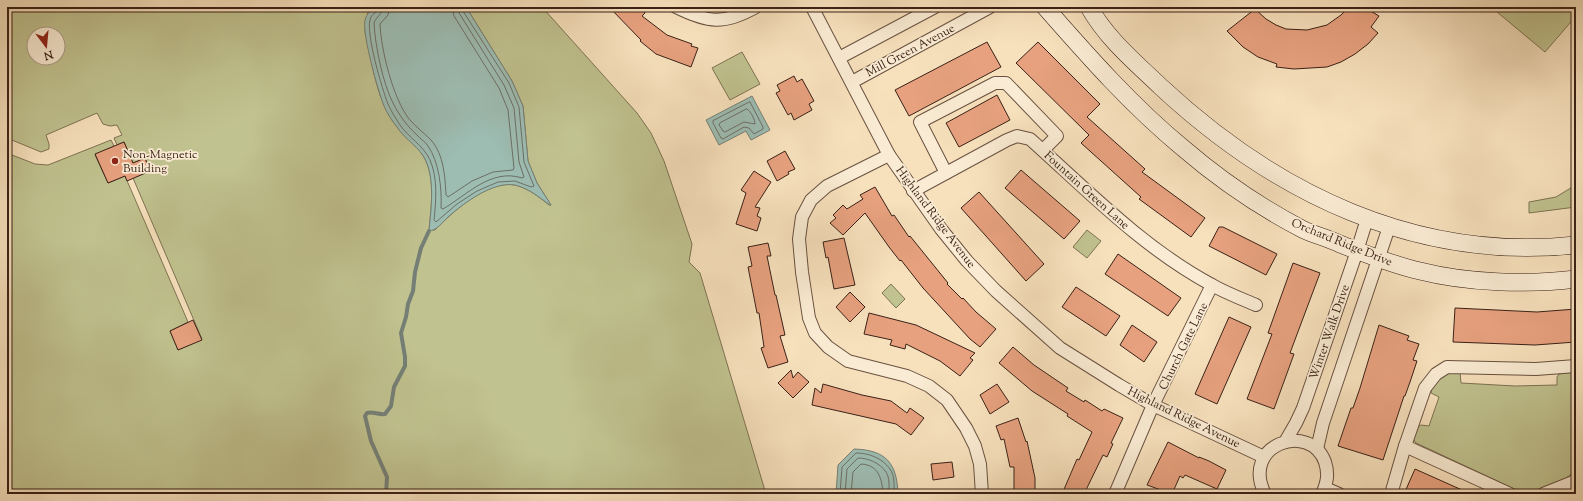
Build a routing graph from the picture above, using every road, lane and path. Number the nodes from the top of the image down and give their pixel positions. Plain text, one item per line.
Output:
1 (676, 7) edge
2 (756, 7) edge
3 (812, 7) edge
4 (935, 7) edge
5 (990, 7) edge
6 (1045, 7) edge
7 (1089, 7) edge
8 (838, 58) junction
9 (852, 82) junction
10 (1043, 150) junction
11 (889, 154) junction
12 (946, 173) junction
13 (913, 191) junction
14 (1367, 219) junction
15 (1389, 227) junction
16 (1576, 245) edge
17 (1357, 251) junction
18 (1379, 259) junction
19 (1576, 280) edge
20 (1212, 285) junction
21 (1256, 305) dead end
22 (1576, 366) edge
23 (1153, 405) junction
24 (1284, 442) junction
25 (1405, 446) junction
26 (1317, 449) junction
27 (1264, 457) junction
28 (1576, 479) edge
29 (1323, 491) edge
30 (982, 494) edge
31 (1115, 494) edge
32 (1265, 494) edge
33 (1339, 494) edge
34 (1391, 494) edge
35 (1510, 494) edge
36 (1543, 494) edge

1 - 2 street
3 - 8 street, Highland Ridge Avenue
4 - 8 street
5 - 9 street, Mill Green Avenue
6 - 17 street, Orchard Ridge Drive
7 - 14 street
8 - 9 street, Highland Ridge Avenue
9 - 11 street, Highland Ridge Avenue
10 - 12 street, Fountain Green Lane
10 - 12 street
10 - 20 street, Fountain Green Lane
11 - 13 street, Highland Ridge Avenue
11 - 30 street
12 - 13 street, Fountain Green Lane
13 - 23 street, Highland Ridge Avenue
14 - 15 street
14 - 17 street, Winter Walk Drive
15 - 16 street
15 - 18 street, Winter Walk Drive
17 - 18 street, Orchard Ridge Drive
17 - 24 street, Winter Walk Drive
18 - 19 street, Orchard Ridge Drive
18 - 26 street, Winter Walk Drive
20 - 21 street, Fountain Green Lane
20 - 23 street, Church Gate Lane
22 - 25 street
23 - 27 street, Highland Ridge Avenue
23 - 31 street, Church Gate Lane
24 - 26 street
24 - 27 street
25 - 34 street
25 - 35 street
26 - 29 street
27 - 32 street
28 - 36 street
29 - 33 street

